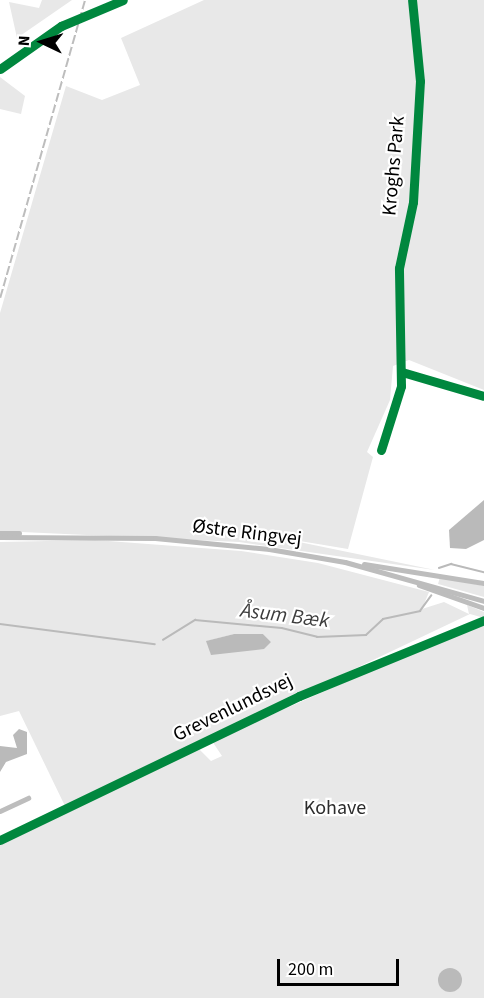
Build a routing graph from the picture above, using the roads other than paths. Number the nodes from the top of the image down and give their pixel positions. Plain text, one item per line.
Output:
1 (123, 0) edge
2 (412, 0) edge
3 (0, 69) edge
4 (402, 372) junction
5 (484, 396) edge
6 (381, 450) dead end
7 (0, 533) edge
8 (57, 535) junction
9 (0, 537) edge
10 (345, 562) junction
11 (386, 573) junction
12 (484, 583) edge
13 (484, 601) edge
14 (484, 608) edge
15 (484, 620) edge
16 (28, 798) dead end
17 (0, 811) edge
18 (0, 839) edge

1 - 3 street
2 - 4 street, Kroghs Park
4 - 5 street
4 - 6 street, Kroghs Park
7 - 8 main road
8 - 9 main road, Østre Ringvej
8 - 10 main road, Østre Ringvej
10 - 11 main road, Østre Ringvej
10 - 12 main road
11 - 13 main road, Østre Ringvej
11 - 14 street
15 - 18 street, Grevenlundsvej
16 - 17 street

